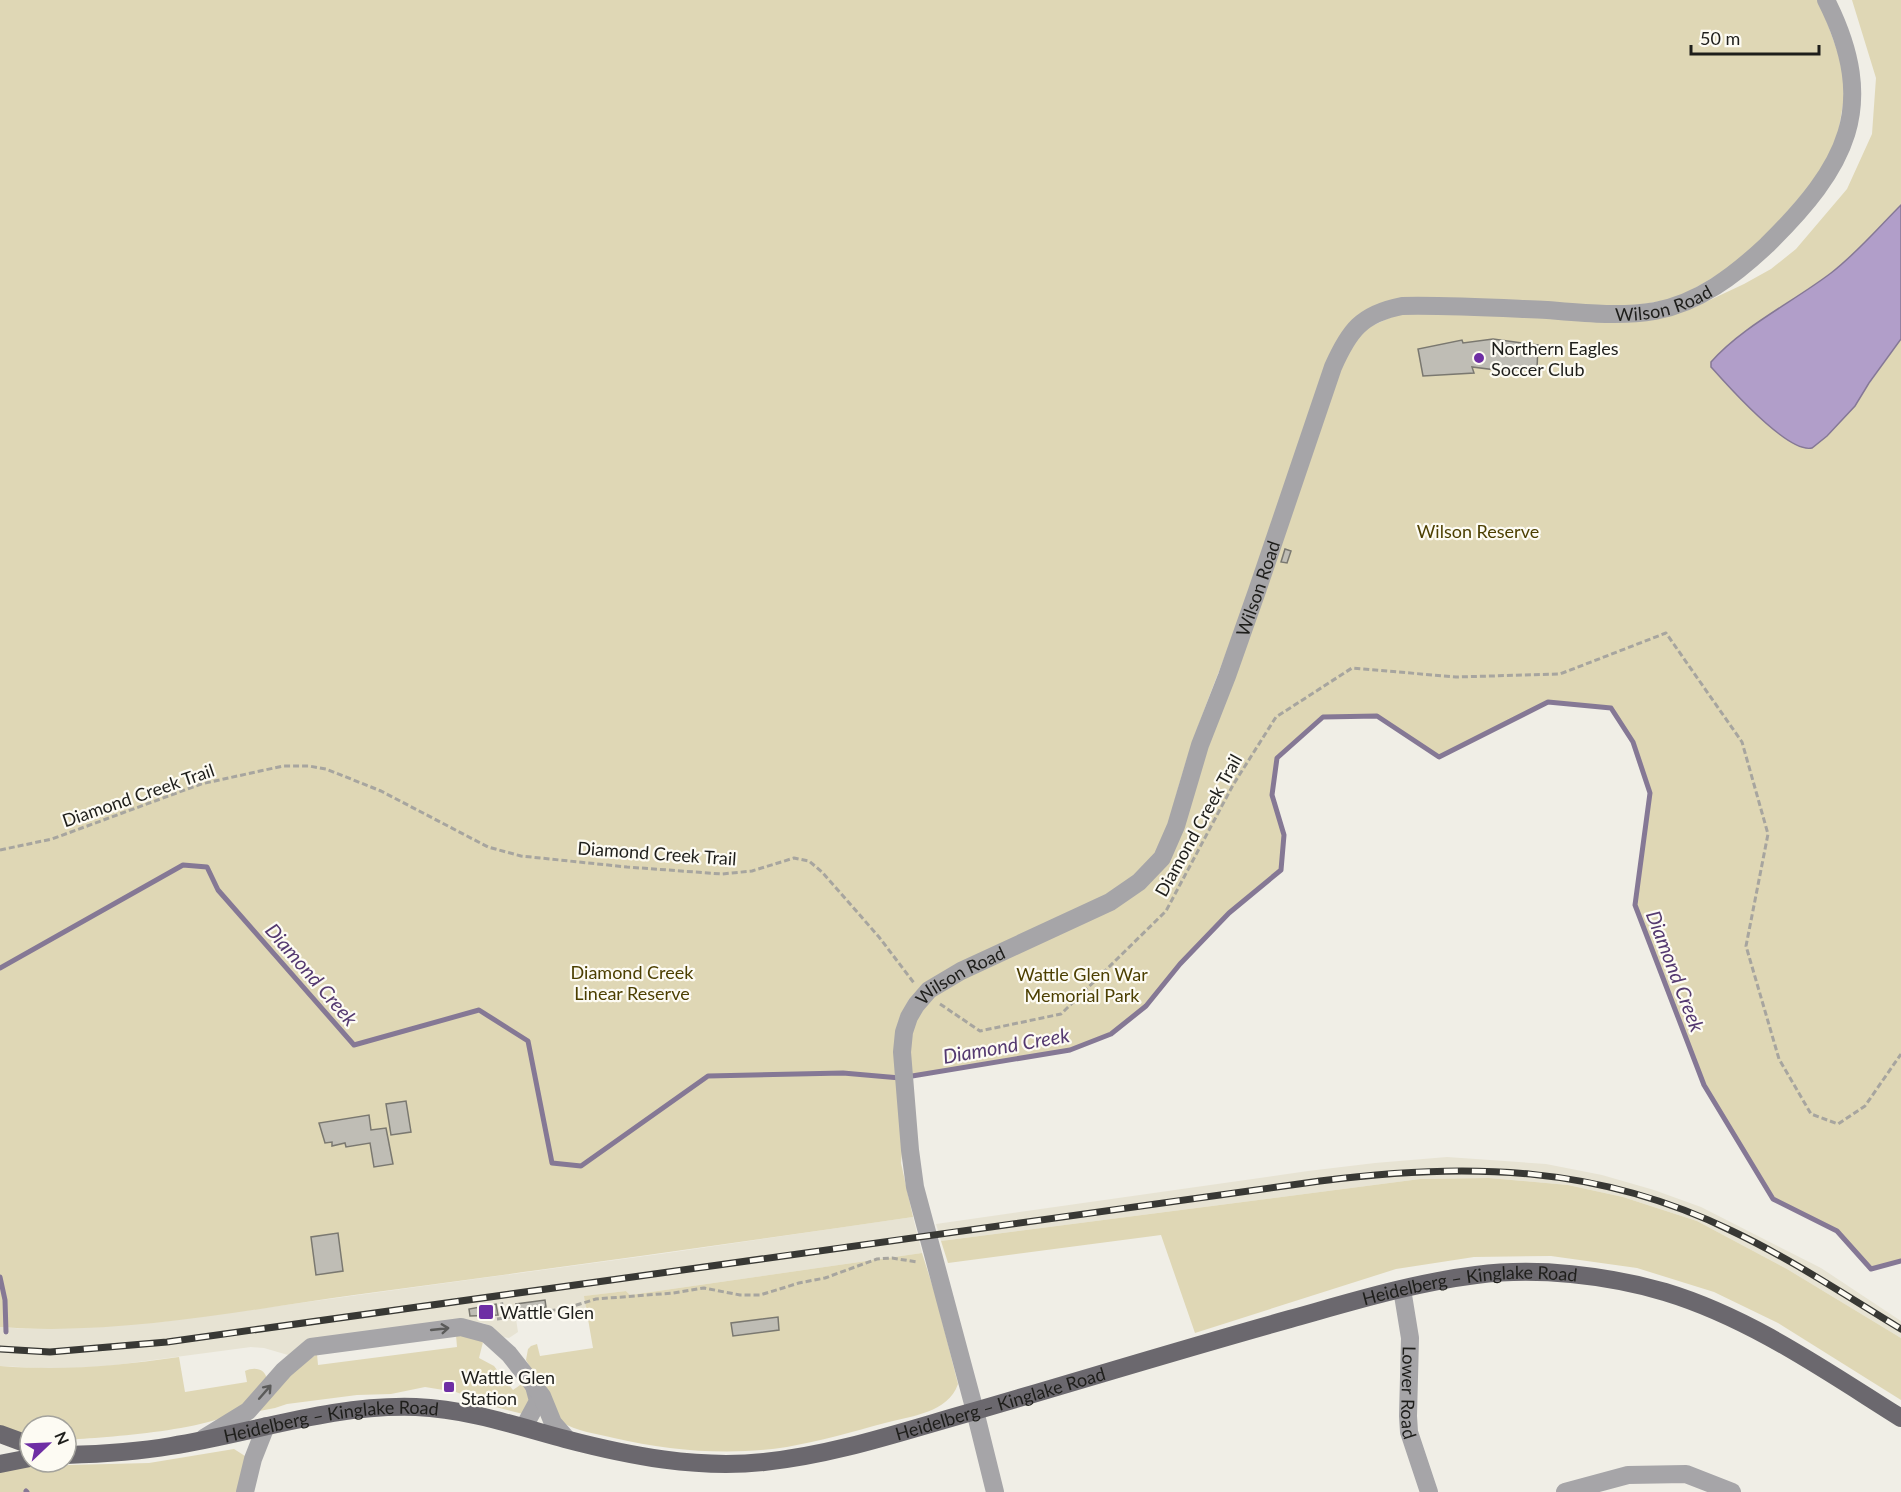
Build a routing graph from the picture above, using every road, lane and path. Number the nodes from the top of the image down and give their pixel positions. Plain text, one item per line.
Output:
1 (1826, 0) edge
2 (0, 850) edge
3 (924, 994) junction
4 (1901, 1054) edge
5 (933, 1258) junction
6 (1401, 1289) junction
7 (501, 1299) dead end
8 (505, 1318) junction
9 (487, 1334) junction
10 (533, 1384) junction
11 (975, 1411) junction
12 (1901, 1418) edge
13 (267, 1426) junction
14 (524, 1427) junction
15 (0, 1434) edge
16 (567, 1439) junction
17 (202, 1440) junction
18 (18, 1441) edge
19 (78, 1454) edge
20 (18, 1460) edge
21 (0, 1464) edge
22 (245, 1492) edge
23 (995, 1492) edge
24 (1429, 1492) edge
25 (1565, 1492) edge
26 (1732, 1492) edge

1 - 3 street, Wilson Road
2 - 3 path, Diamond Creek Trail
3 - 4 path, Diamond Creek Trail
3 - 5 street, Wilson Road
5 - 8 path
5 - 11 street, Wilson Road
6 - 11 main road, Heidelberg – Kinglake Road
6 - 12 main road, Heidelberg – Kinglake Road
6 - 24 street, Lower Road
7 - 8 path
8 - 9 path
9 - 10 street
17 -> 9 street
10 - 14 street
10 - 16 street
11 - 16 main road, Heidelberg – Kinglake Road
11 - 23 street, Wilson Road
13 - 14 main road, Heidelberg – Kinglake Road
13 - 17 main road, Heidelberg – Kinglake Road
13 - 22 street
14 - 16 main road, Heidelberg – Kinglake Road
15 - 18 main road
17 - 19 main road, Heidelberg – Kinglake Road
20 - 21 main road
25 - 26 street

